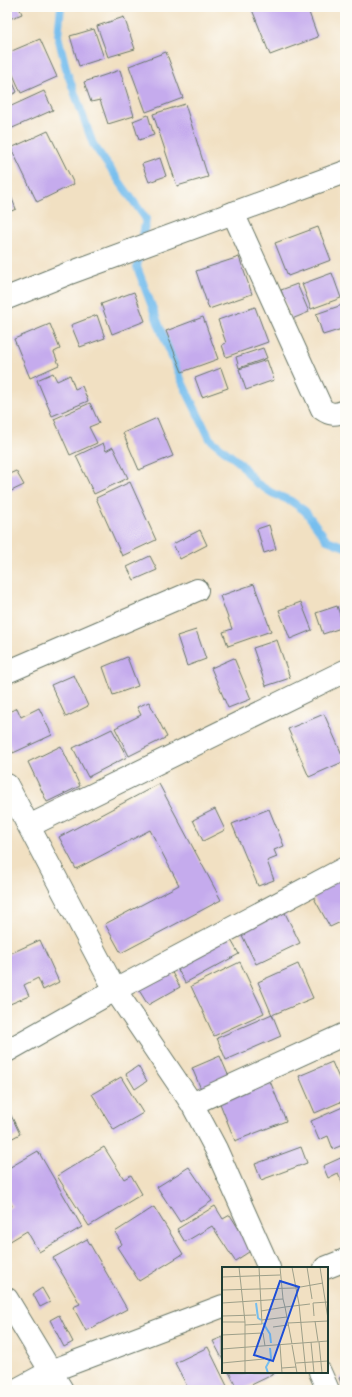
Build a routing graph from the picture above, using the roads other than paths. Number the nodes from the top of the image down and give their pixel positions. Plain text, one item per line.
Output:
1 (345, 172) edge
2 (233, 213) junction
3 (7, 298) edge
4 (345, 411) edge
5 (197, 590) dead end
6 (345, 671) edge
7 (7, 672) edge
8 (7, 784) edge
9 (29, 826) junction
10 (345, 868) edge
11 (115, 990) junction
12 (345, 1034) edge
13 (7, 1051) edge
14 (192, 1104) junction
15 (345, 1260) edge
16 (269, 1267) edge
17 (328, 1267) edge
18 (7, 1299) edge
19 (222, 1306) edge
20 (51, 1371) junction
21 (320, 1373) edge
22 (16, 1390) edge
23 (62, 1390) edge
24 (328, 1390) edge

1 - 2 street
2 - 3 street
2 - 4 street
5 - 7 street
6 - 9 street
8 - 9 street
9 - 11 street
10 - 11 street
11 - 13 street
11 - 14 street
12 - 14 street
14 - 16 street
15 - 17 street
18 - 20 street
19 - 20 street
20 - 22 street
20 - 23 street
21 - 24 street

